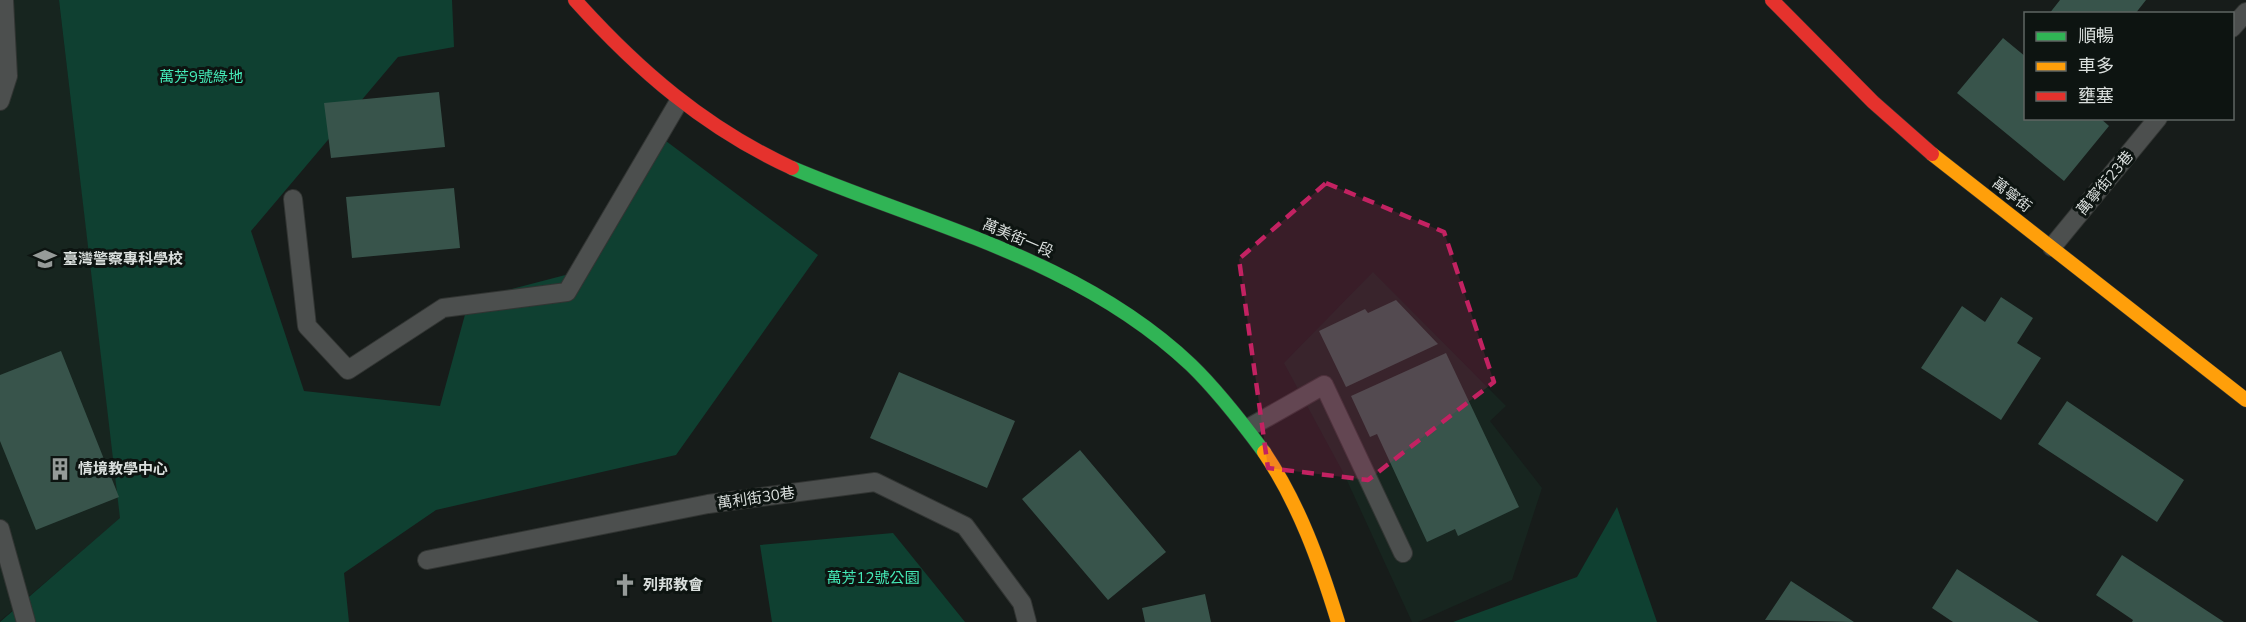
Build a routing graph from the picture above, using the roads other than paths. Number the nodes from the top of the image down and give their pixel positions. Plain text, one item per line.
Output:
1 (4, 0) edge
2 (575, 0) edge
3 (1772, 0) edge
4 (2246, 12) edge
5 (2234, 26) edge
6 (0, 101) edge
7 (678, 103) junction
8 (2156, 120) edge
9 (293, 199) dead end
10 (2052, 247) junction
11 (2246, 400) edge
12 (1250, 427) junction
13 (0, 529) edge
14 (1403, 553) dead end
15 (427, 560) dead end
16 (27, 622) edge
17 (1027, 622) edge
18 (1338, 622) edge

1 - 6 lane
2 - 7 street, 萬美街一段
3 - 10 street, 萬寧街
4 - 5 lane
7 - 9 lane
7 - 12 street, 萬美街一段
8 - 10 lane, 萬寧街23巷
10 - 11 street, 萬寧街
12 - 14 lane
12 - 18 street, 萬美街一段
13 - 16 lane
15 - 17 lane, 萬利街30巷

